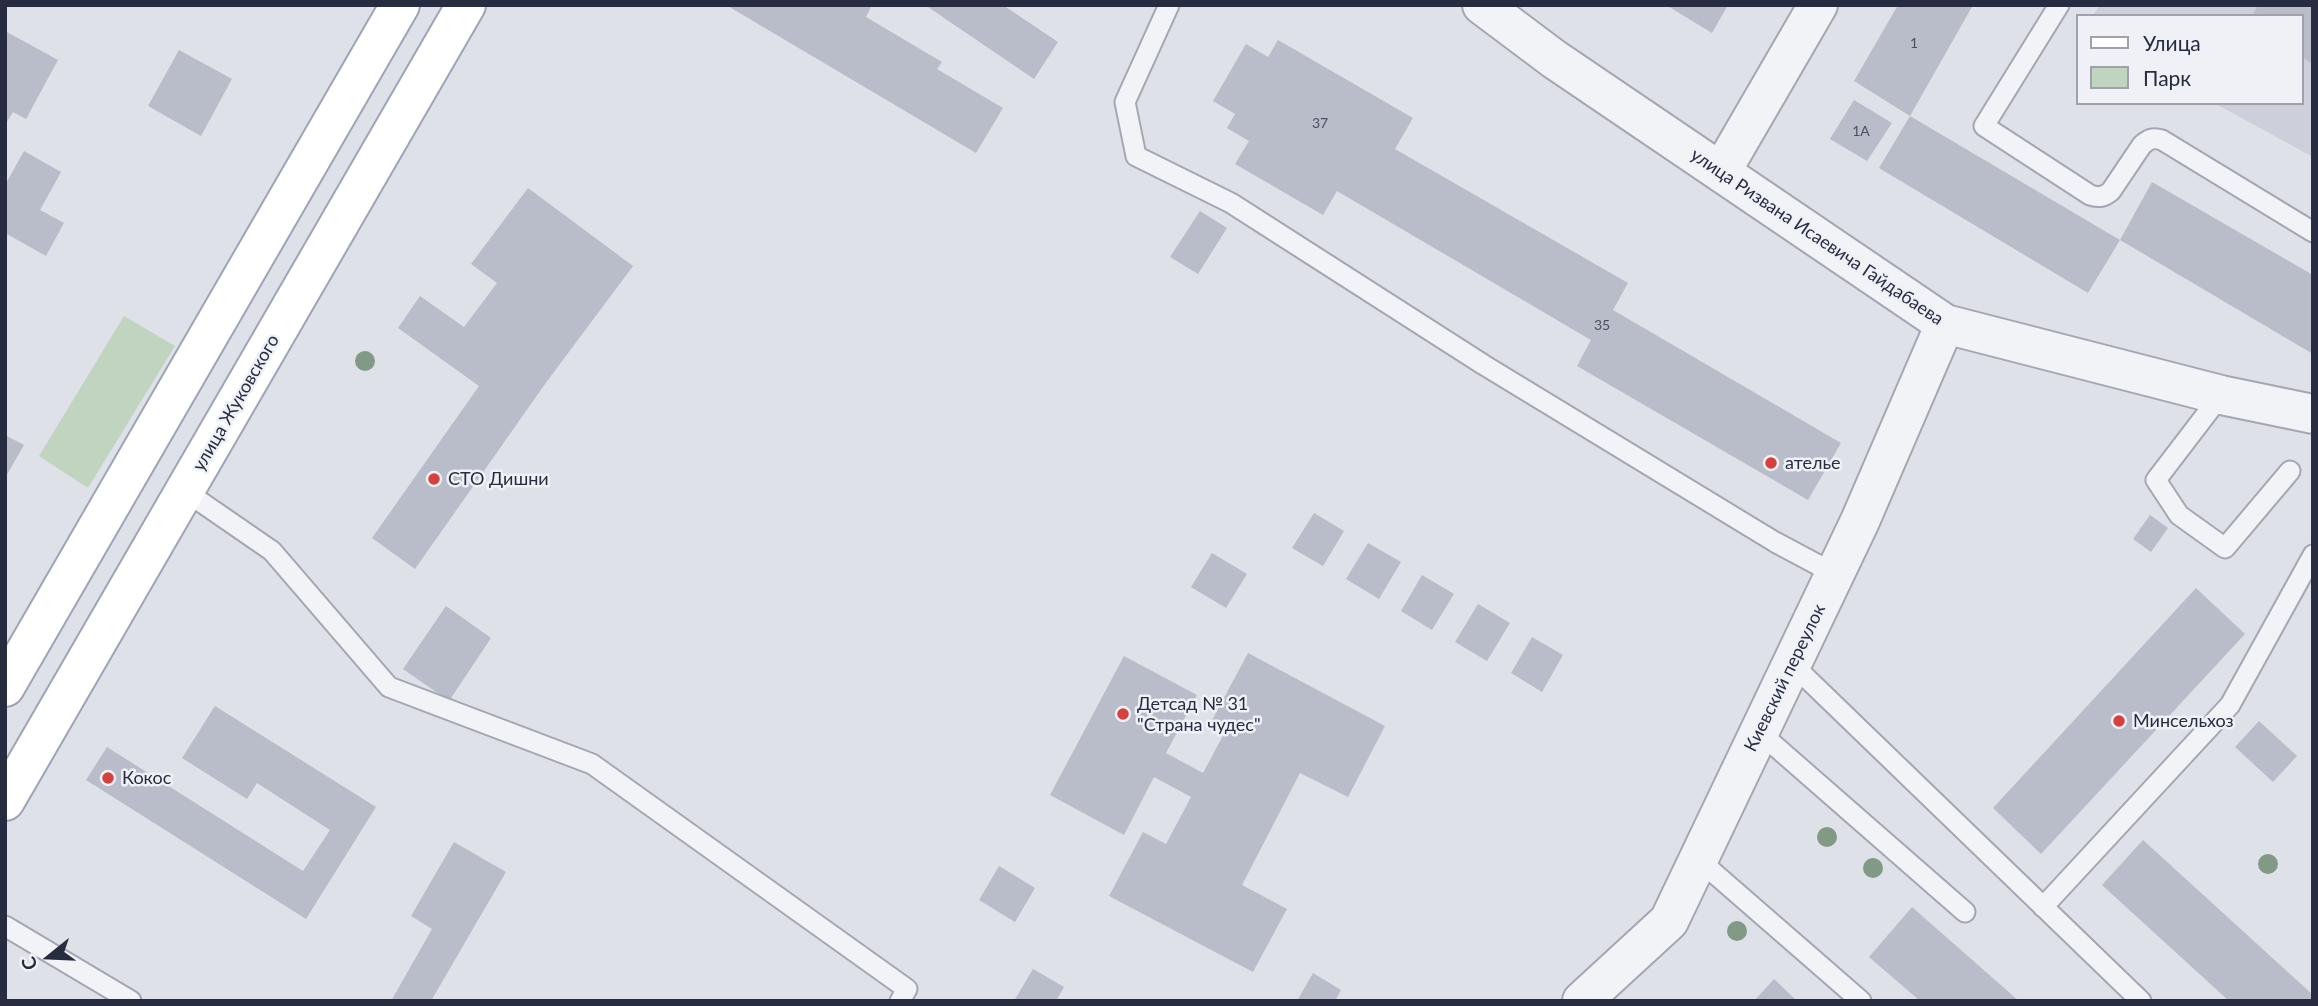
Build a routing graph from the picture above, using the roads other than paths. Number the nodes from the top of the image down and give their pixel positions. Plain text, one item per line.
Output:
1 (400, 5) edge
2 (466, 5) edge
3 (1169, 5) edge
4 (1482, 5) edge
5 (1818, 5) edge
6 (2059, 5) edge
7 (1721, 172) junction
8 (2313, 232) edge
9 (1945, 324) junction
10 (2221, 395) junction
11 (2313, 414) edge
12 (2290, 471) dead end
13 (185, 491) junction
14 (2313, 555) edge
15 (1835, 574) junction
16 (1792, 664) junction
17 (5, 687) edge
18 (1759, 732) junction
19 (5, 801) edge
20 (1699, 860) junction
21 (2043, 906) junction
22 (1965, 912) dead end
23 (5, 926) edge
24 (131, 1001) edge
25 (900, 1001) edge
26 (1582, 1001) edge
27 (1861, 1001) edge
28 (2141, 1001) edge

1 - 17 main road
2 - 13 main road, улица Жуковского
3 - 15 lane
4 - 7 street, улица Ризвана Исаевича Гайдабаева
5 - 7 street
6 - 8 lane
7 - 9 street, улица Ризвана Исаевича Гайдабаева
9 - 10 street, улица Ризвана Исаевича Гайдабаева
9 - 15 street, Киевский переулок
10 - 11 street, улица Ризвана Исаевича Гайдабаева
10 - 12 lane
13 - 19 main road, улица Жуковского
13 - 25 lane
14 - 21 lane
15 - 16 street, Киевский переулок
16 - 18 street, Киевский переулок
16 - 21 lane
18 - 20 street, Киевский переулок
18 - 22 lane
20 - 26 street, Киевский переулок
20 - 27 lane
21 - 28 lane
23 - 24 lane

